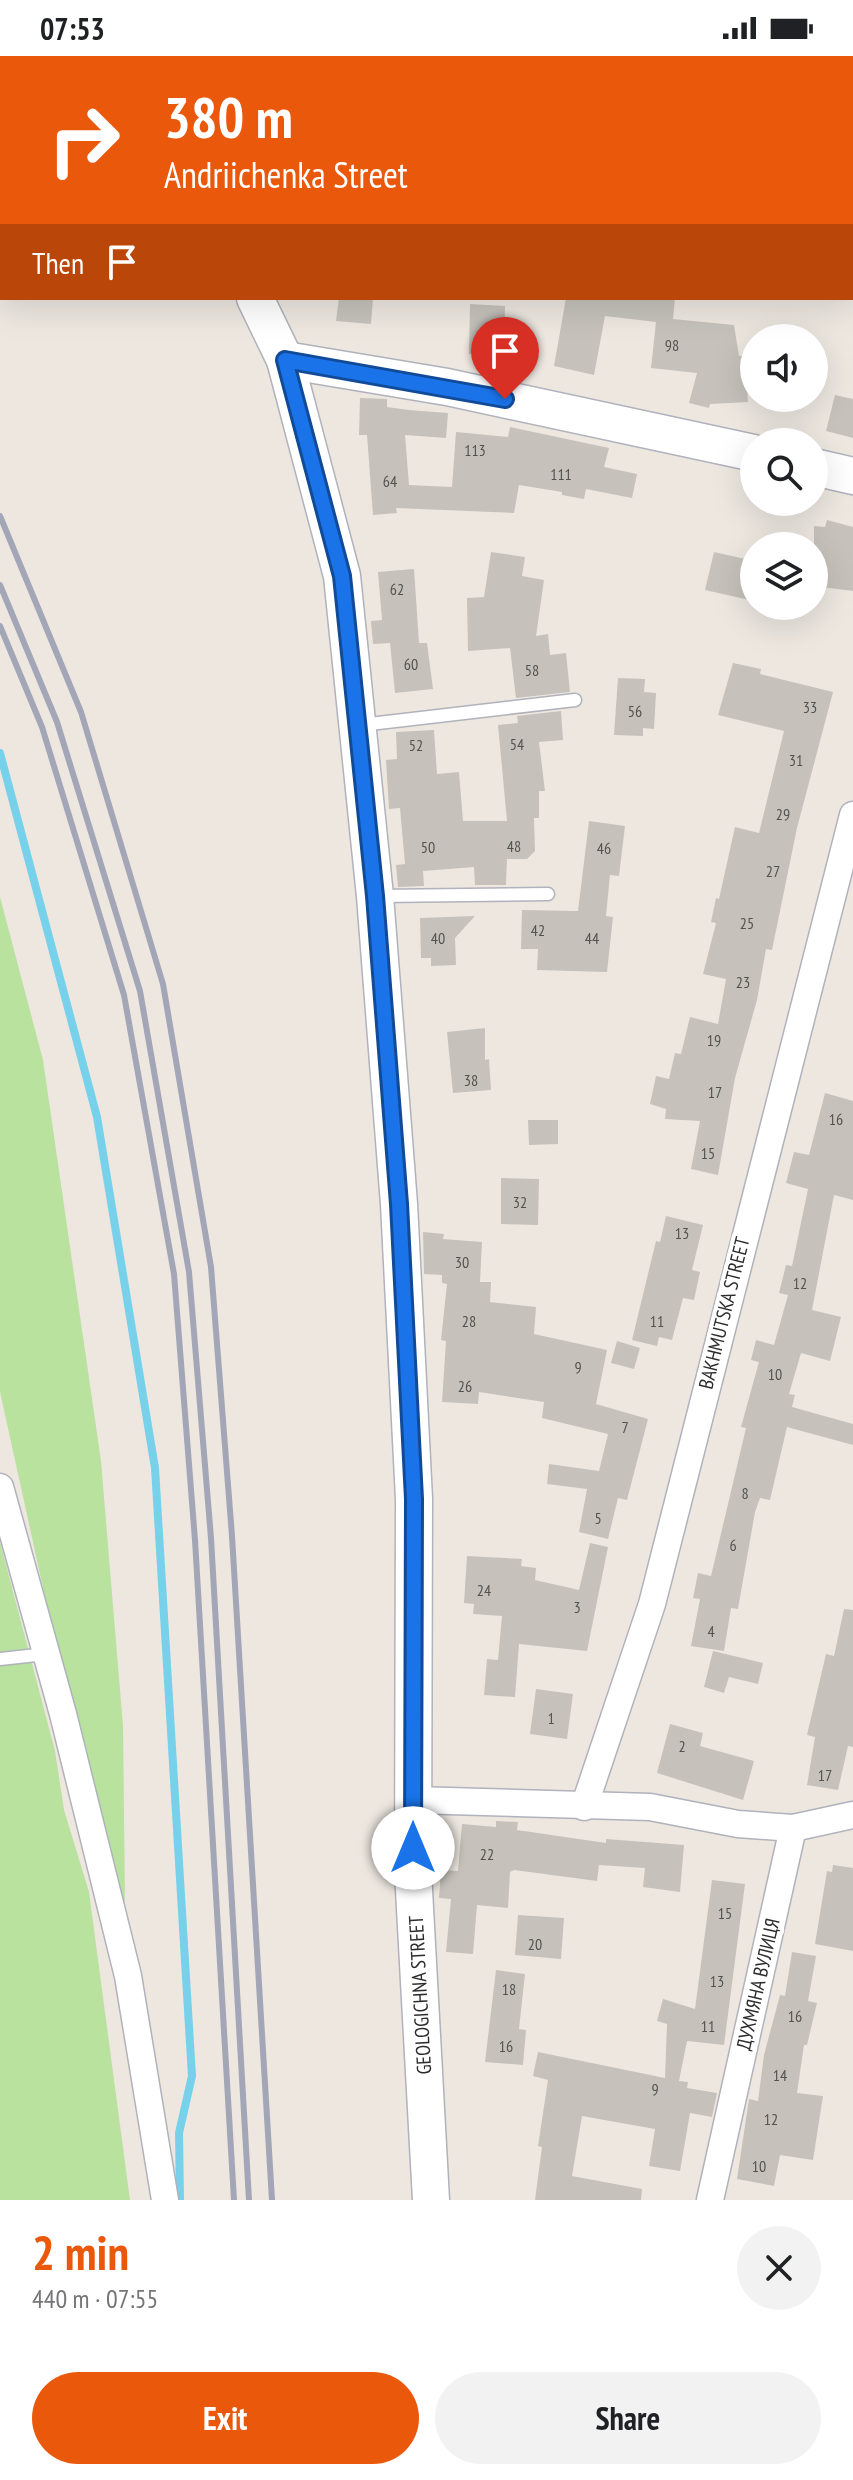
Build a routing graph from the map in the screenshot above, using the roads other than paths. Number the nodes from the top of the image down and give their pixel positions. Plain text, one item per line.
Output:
1 (256, 300) edge
2 (285, 360) junction
3 (740, 450) edge
4 (828, 470) edge
5 (853, 476) edge
6 (575, 700) dead end
7 (357, 725) junction
8 (853, 815) edge
9 (548, 894) dead end
10 (375, 896) junction
11 (1, 1497) edge
12 (46, 1654) junction
13 (0, 1659) edge
14 (413, 1800) junction
15 (584, 1807) junction
16 (853, 1815) edge
17 (793, 1828) junction
18 (165, 2200) edge
19 (431, 2200) edge
20 (710, 2200) edge

1 - 2 street, GEOLOGICHNA STREET
2 - 3 street
2 - 7 street, GEOLOGICHNA STREET
4 - 5 street
6 - 7 lane
7 - 10 street, GEOLOGICHNA STREET
8 - 15 street, BAKHMUTSKA STREET
9 - 10 lane
10 - 14 street, GEOLOGICHNA STREET
11 - 12 street
12 - 13 lane
12 - 18 street
14 - 15 street
14 - 19 street, GEOLOGICHNA STREET
15 - 17 street
16 - 17 street
17 - 20 street, ДУХМЯНА ВУЛИЦЯ

